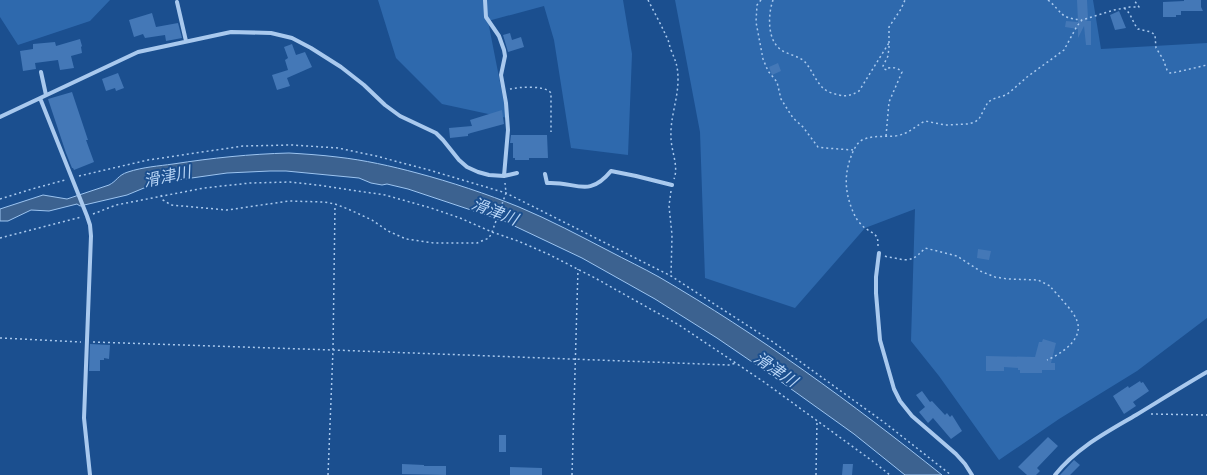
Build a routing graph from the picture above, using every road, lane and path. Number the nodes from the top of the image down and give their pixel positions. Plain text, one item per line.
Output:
1 (485, 0) edge
2 (648, 0) edge
3 (761, 0) edge
4 (773, 0) edge
5 (905, 0) edge
6 (1048, 0) edge
7 (1134, 0) edge
8 (177, 2) dead end
9 (1124, 8) junction
10 (1082, 20) junction
11 (186, 42) junction
12 (890, 43) junction
13 (1207, 65) edge
14 (41, 72) dead end
15 (504, 92) junction
16 (46, 95) junction
17 (40, 98) junction
18 (0, 117) edge
19 (551, 132) dead end
20 (886, 136) junction
21 (853, 150) junction
22 (517, 173) dead end
23 (545, 174) dead end
24 (504, 176) junction
25 (72, 179) junction
26 (672, 186) junction
27 (506, 193) junction
28 (161, 195) junction
29 (0, 199) edge
30 (335, 204) junction
31 (87, 215) junction
32 (492, 232) junction
33 (0, 238) edge
34 (879, 253) junction
35 (578, 269) junction
36 (672, 276) junction
37 (0, 338) edge
38 (86, 342) junction
39 (333, 350) junction
40 (575, 359) junction
41 (1047, 360) dead end
42 (736, 363) junction
43 (1207, 372) edge
44 (1137, 414) junction
45 (1207, 415) edge
46 (817, 421) junction
47 (90, 475) edge
48 (328, 475) edge
49 (572, 475) edge
50 (816, 475) edge
51 (890, 475) edge
52 (951, 475) edge
53 (972, 475) edge
54 (1055, 475) edge

1 - 15 street
2 - 26 path
3 - 21 path
4 - 12 path
5 - 12 path
6 - 10 path
7 - 9 path
8 - 11 street
9 - 10 path
9 - 13 path
10 - 20 path
11 - 16 street
11 - 24 street
12 - 20 path
14 - 16 street
15 - 19 path
15 - 24 street
16 - 17 street
17 - 18 street
17 - 25 street
20 - 21 path
21 - 34 path
22 - 24 street
23 - 26 street
24 - 27 path
25 - 27 path
25 - 29 path
25 - 31 street
26 - 36 path
27 - 32 path
27 - 36 path
28 - 30 path
28 - 31 path
28 - 32 path
30 - 32 path
30 - 39 path
31 - 33 path
31 - 38 street
32 - 35 path
34 - 41 path
34 - 53 street
35 - 40 path
35 - 42 path
36 - 52 path
37 - 38 path
38 - 39 path
38 - 47 street
39 - 40 path
39 - 48 path
40 - 42 path
40 - 49 path
42 - 46 path
43 - 44 street
44 - 45 path
44 - 54 street
46 - 50 path
46 - 51 path

